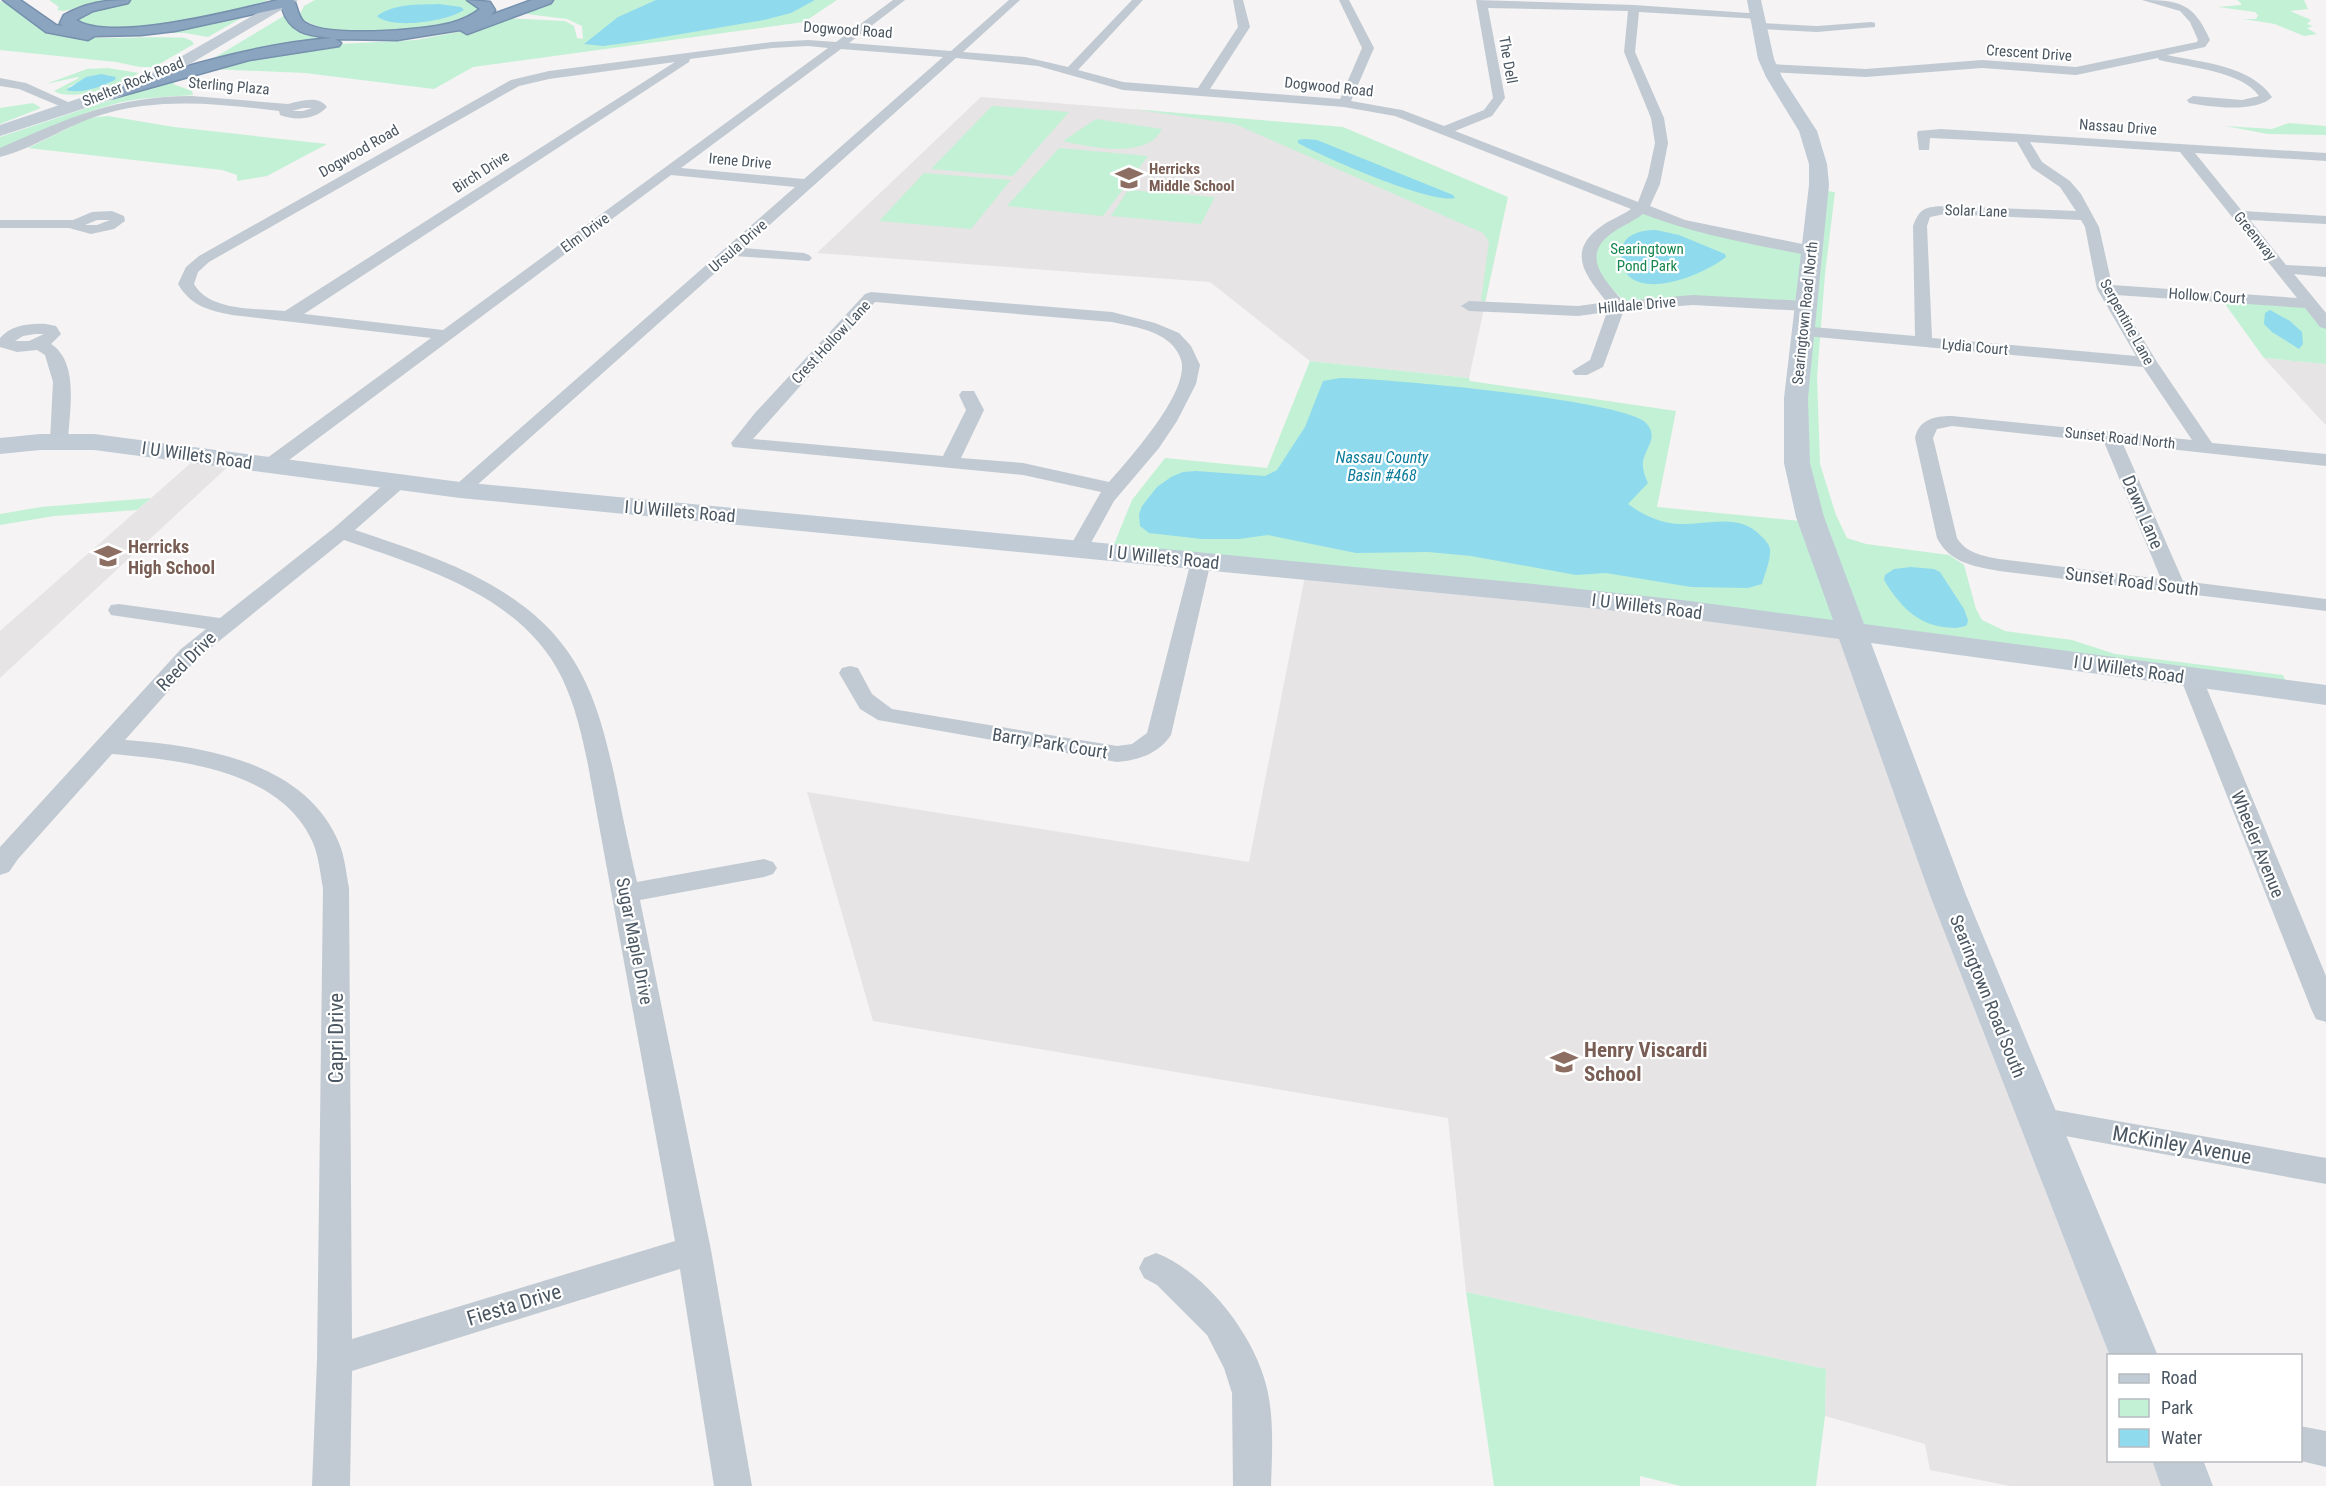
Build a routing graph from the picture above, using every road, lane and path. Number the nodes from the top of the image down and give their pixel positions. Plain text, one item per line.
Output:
1 (9, 0) edge
2 (123, 0) edge
3 (474, 0) edge
4 (546, 0) edge
5 (900, 0) edge
6 (1015, 0) edge
7 (1138, 0) edge
8 (1238, 0) edge
9 (1344, 0) edge
10 (2147, 0) edge
11 (289, 1) edge
12 (1482, 3) edge
13 (1634, 8) junction
14 (83, 10) junction
15 (48, 12) dead end
16 (1758, 14) edge
17 (1871, 25) dead end
18 (837, 45) junction
19 (206, 50) junction
20 (956, 54) junction
21 (691, 55) junction
22 (2151, 55) junction
23 (1770, 68) junction
24 (1070, 71) junction
25 (0, 82) edge
26 (113, 93) junction
27 (1201, 93) junction
28 (2193, 100) dead end
29 (1344, 103) junction
30 (73, 106) junction
31 (288, 108) dead end
32 (0, 130) edge
33 (1446, 130) junction
34 (2021, 138) junction
35 (1924, 147) dead end
36 (2184, 148) junction
37 (0, 153) edge
38 (2326, 157) edge
39 (668, 171) junction
40 (808, 184) junction
41 (1641, 208) junction
42 (2239, 215) junction
43 (2085, 216) junction
44 (2326, 220) edge
45 (0, 224) edge
46 (76, 224) dead end
47 (733, 251) junction
48 (1812, 251) junction
49 (804, 258) dead end
50 (2282, 268) junction
51 (2326, 272) edge
52 (2105, 289) junction
53 (2310, 304) junction
54 (1618, 305) junction
55 (1469, 306) dead end
56 (1805, 306) junction
57 (289, 316) junction
58 (2326, 324) edge
59 (1801, 331) junction
60 (446, 335) junction
61 (1924, 342) junction
62 (39, 344) dead end
63 (2148, 362) junction
64 (1581, 371) dead end
65 (968, 395) dead end
66 (2111, 437) junction
67 (59, 441) junction
68 (0, 446) edge
69 (2206, 447) junction
70 (2326, 460) edge
71 (950, 461) junction
72 (270, 465) junction
73 (397, 483) junction
74 (1113, 489) junction
75 (460, 490) junction
76 (341, 532) junction
77 (1947, 538) joint
78 (1079, 548) junction
79 (1201, 561) junction
80 (2175, 586) junction
81 (2326, 605) edge
82 (119, 610) dead end
83 (222, 625) junction
84 (1851, 632) junction
85 (850, 674) dead end
86 (2191, 677) junction
87 (2326, 695) edge
88 (106, 746) junction
89 (0, 866) edge
90 (764, 868) dead end
91 (626, 893) junction
92 (2326, 1011) edge
93 (2038, 1119) junction
94 (2326, 1171) edge
95 (694, 1250) junction
96 (1156, 1268) dead end
97 (2133, 1354) edge
98 (335, 1360) junction
99 (2302, 1444) edge
100 (2326, 1449) edge
101 (2177, 1462) edge
102 (331, 1486) edge
103 (732, 1486) edge
104 (1252, 1486) edge
105 (2187, 1486) edge

1 - 19 highway
2 - 14 highway
3 - 11 highway
4 - 26 highway
5 - 18 street, Elm Drive
6 - 20 street, Ursula Drive
7 - 24 street
8 - 27 street
9 - 29 street
10 - 22 street, Crescent Drive
11 - 14 highway
11 - 19 main road, Shelter Rock Road
12 - 13 street
12 - 33 street, The Dell
13 - 16 street
13 - 41 street
14 - 15 highway
16 - 17 street
16 - 23 main road, Searingtown Road North
18 - 20 street, Dogwood Road
18 - 21 street, Dogwood Road
18 - 39 street, Elm Drive
19 - 26 main road, Shelter Rock Road
20 - 24 street, Dogwood Road
20 - 40 street, Ursula Drive
21 - 57 street, Birch Drive
21 - 57 street, Dogwood Road
22 - 23 street, Crescent Drive
22 - 28 street
23 - 48 main road, Searingtown Road North
24 - 27 street, Dogwood Road
25 - 30 street
26 - 30 main road, Shelter Rock Road
27 - 29 street, Dogwood Road
29 - 33 street, Dogwood Road
30 - 32 main road, Shelter Rock Road
31 - 37 street, Sterling Plaza
33 - 41 street, Dogwood Road
34 - 35 street, Nassau Drive
34 - 36 street, Nassau Drive
34 - 43 street, Serpentine Lane
36 - 38 street, Nassau Drive
36 - 42 street, Greenway
39 - 40 street, Irene Drive
39 - 60 street, Elm Drive
40 - 47 street, Ursula Drive
41 - 48 street, Dogwood Road
41 - 54 street
42 - 44 street
42 - 50 street, Greenway
43 - 52 street, Serpentine Lane
43 - 61 street, Solar Lane
45 - 46 street
47 - 49 street
47 - 75 street, Ursula Drive
48 - 56 main road, Searingtown Road North
50 - 51 street
50 - 53 street, Greenway
52 - 53 street, Hollow Court
52 - 63 street, Serpentine Lane
53 - 58 street, Greenway
54 - 55 street, Hilldale Drive
54 - 56 street, Hilldale Drive
54 - 64 street
56 - 59 main road, Searingtown Road North
57 - 60 street, Dogwood Road
59 - 61 street, Lydia Court
59 - 84 main road, Searingtown Road North
60 - 72 street, Elm Drive
61 - 63 street, Lydia Court
62 - 67 street
63 - 69 street, Serpentine Lane
65 - 71 street
66 - 69 street, Sunset Road North
66 - 77 street, Sunset Road North
66 - 80 street, Dawn Lane
67 - 68 main road, I U Willets Road
67 - 72 main road, I U Willets Road
69 - 70 street, Sunset Road North
71 - 74 street, Crest Hollow Lane
71 - 74 street, Crest Hollow Lane
72 - 73 main road, I U Willets Road
73 - 75 main road, I U Willets Road
73 - 76 street, Reed Drive
74 - 78 street, Crest Hollow Lane
75 - 78 main road, I U Willets Road
76 - 83 street, Reed Drive
76 - 91 street, Sugar Maple Drive
77 - 80 street, Sunset Road South
78 - 79 main road, I U Willets Road
79 - 84 main road, I U Willets Road
79 - 85 street, Barry Park Court
80 - 81 street, Sunset Road South
82 - 83 street
83 - 88 street, Reed Drive
84 - 86 main road, I U Willets Road
84 - 93 main road, Searingtown Road South
86 - 87 main road, I U Willets Road
86 - 92 street, Wheeler Avenue
88 - 89 street, Reed Drive
88 - 98 street, Capri Drive
90 - 91 street
91 - 95 street, Sugar Maple Drive
93 - 94 street, McKinley Avenue
93 - 97 main road, Searingtown Road South
95 - 98 street, Fiesta Drive
95 - 103 street, Sugar Maple Drive
96 - 104 street
98 - 102 street, Capri Drive
99 - 100 street
101 - 105 main road

